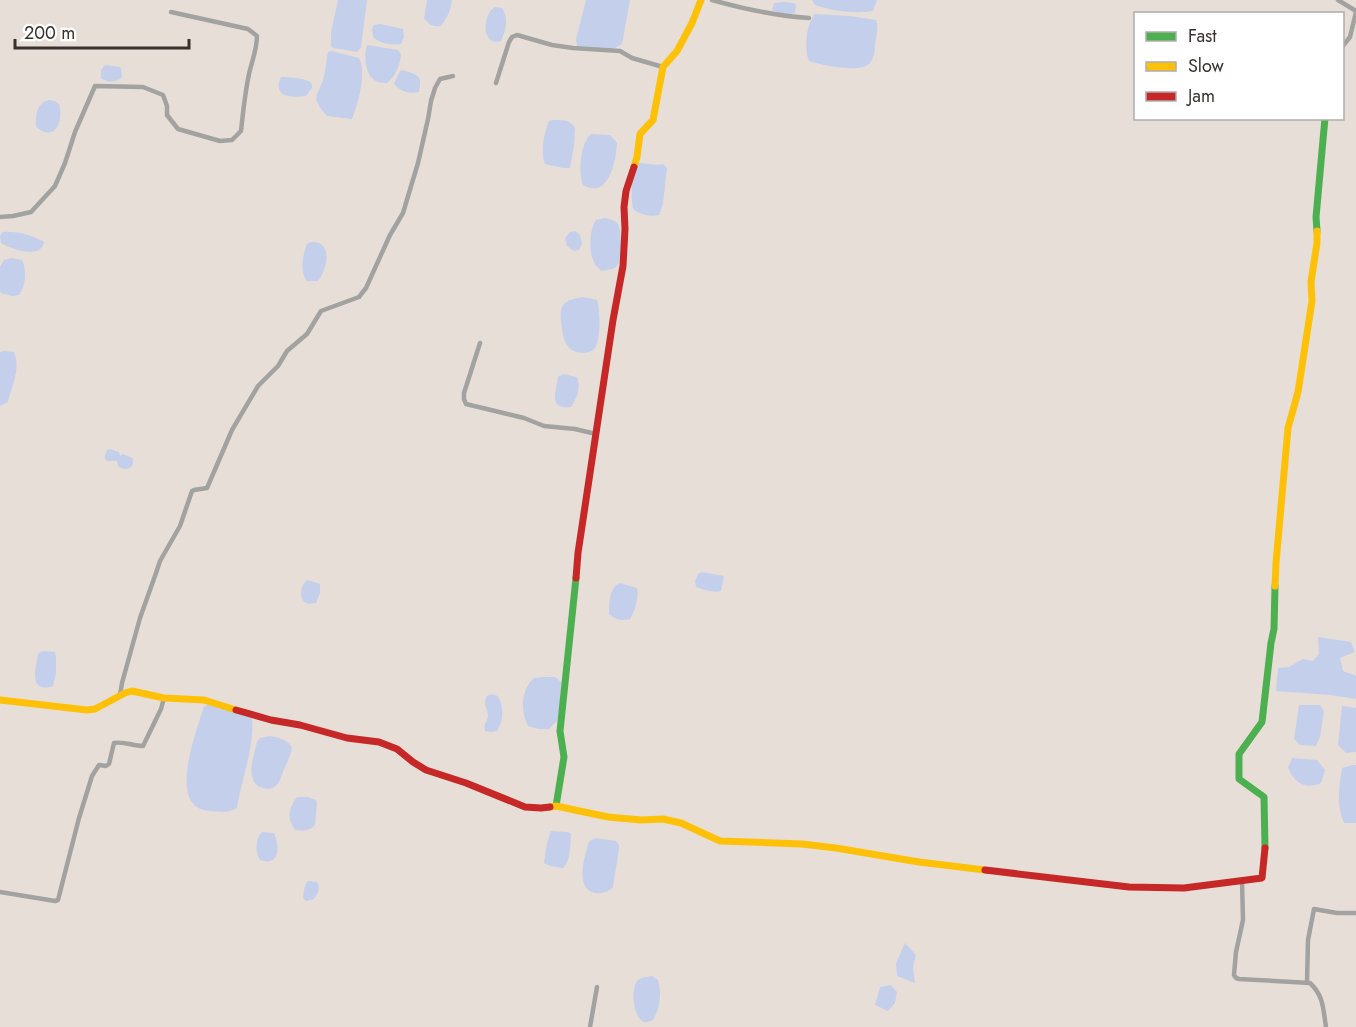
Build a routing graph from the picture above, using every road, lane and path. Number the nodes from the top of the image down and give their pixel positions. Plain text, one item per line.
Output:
1 (700, 0) edge
2 (712, 0) edge
3 (1338, 0) edge
4 (171, 12) dead end
5 (1356, 12) edge
6 (809, 18) dead end
7 (1344, 45) edge
8 (663, 67) junction
9 (453, 76) dead end
10 (496, 83) dead end
11 (1325, 120) edge
12 (0, 217) edge
13 (480, 343) dead end
14 (596, 434) junction
15 (120, 695) junction
16 (164, 698) junction
17 (0, 700) edge
18 (556, 806) junction
19 (1242, 880) junction
20 (0, 892) edge
21 (1356, 913) edge
22 (1306, 982) junction
23 (597, 987) dead end
24 (590, 1027) edge
25 (1326, 1027) edge

1 - 8 street
2 - 6 street
3 - 5 street
4 - 12 street
5 - 7 street
8 - 10 street
8 - 14 street
9 - 15 street
11 - 19 street
13 - 14 street
14 - 18 street
15 - 16 street
15 - 17 street
16 - 18 street
16 - 20 street
18 - 19 street
19 - 22 street
21 - 22 street
22 - 25 street
23 - 24 street

